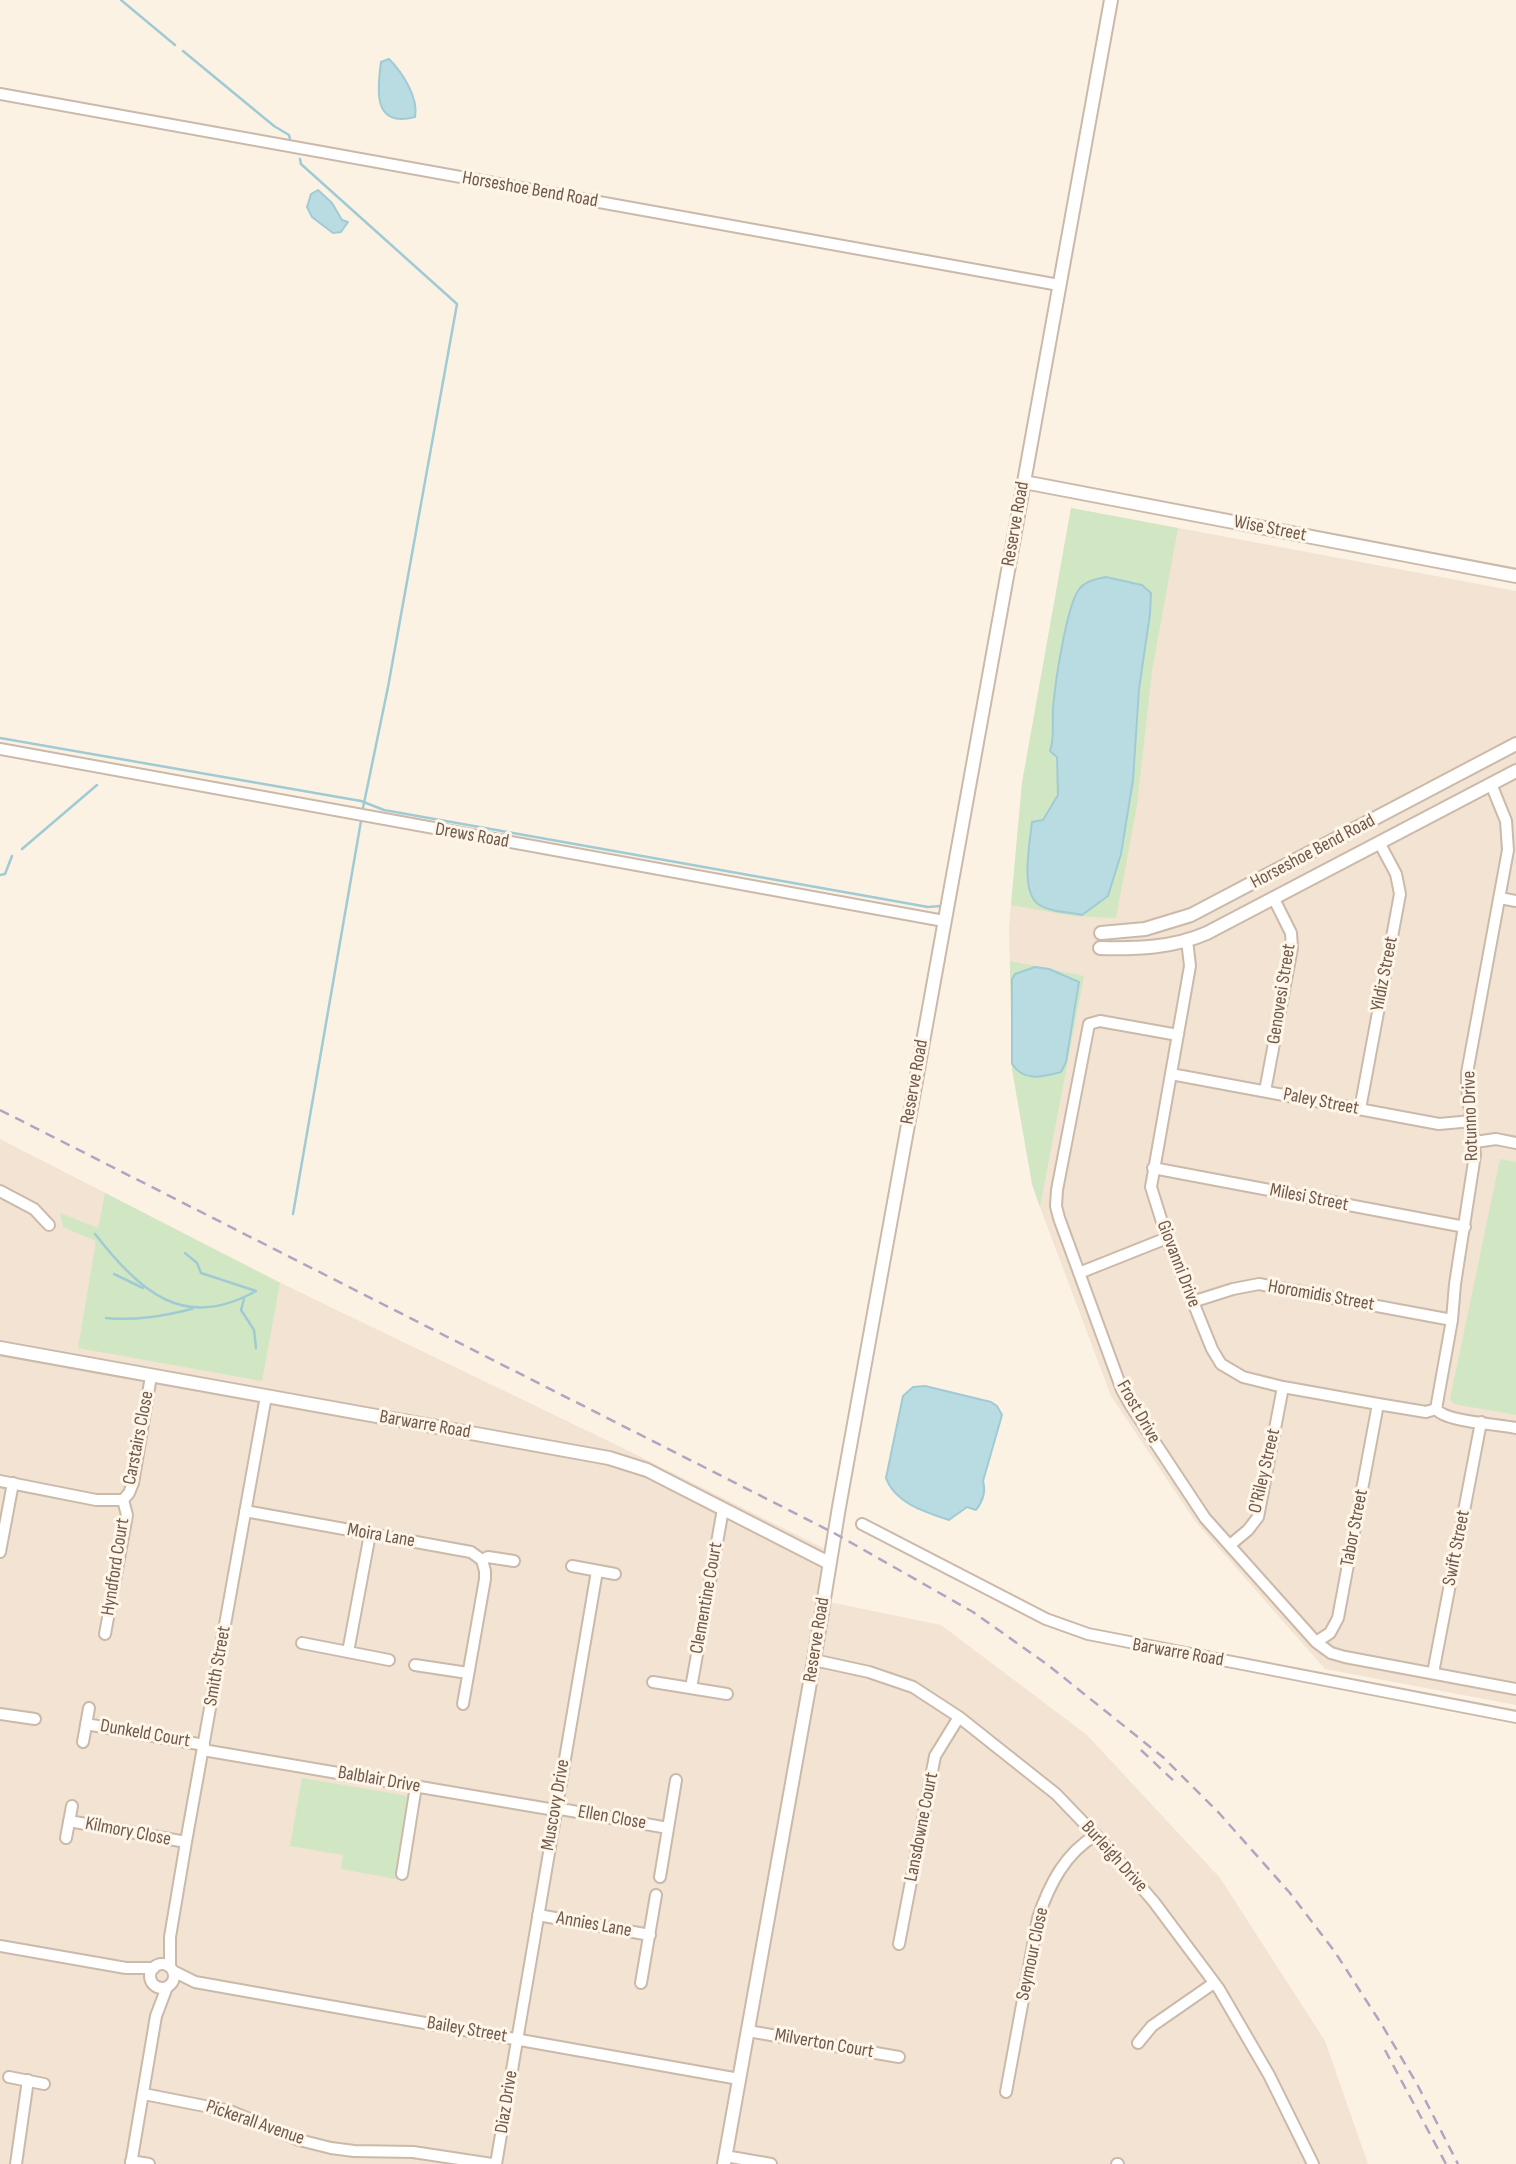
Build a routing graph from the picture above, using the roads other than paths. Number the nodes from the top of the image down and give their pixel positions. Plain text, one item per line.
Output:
1 (1111, 0) edge
2 (0, 94) edge
3 (1059, 285) junction
4 (1024, 482) junction
5 (1516, 576) edge
6 (1516, 744) edge
7 (0, 749) edge
8 (1480, 763) junction
9 (1516, 771) edge
10 (1491, 784) junction
11 (1380, 844) junction
12 (1263, 879) junction
13 (1500, 898) junction
14 (1273, 899) junction
15 (1516, 901) edge
16 (1180, 920) junction
17 (944, 921) junction
18 (1101, 933) dead end
19 (1186, 940) junction
20 (1100, 948) dead end
21 (1178, 1035) junction
22 (1171, 1074) junction
23 (1265, 1091) junction
24 (1360, 1109) junction
25 (1472, 1121) junction
26 (1475, 1142) junction
27 (1516, 1143) edge
28 (1153, 1168) junction
29 (0, 1191) edge
30 (49, 1225) dead end
31 (1465, 1227) junction
32 (1167, 1238) junction
33 (1079, 1273) junction
34 (1192, 1302) junction
35 (1452, 1320) junction
36 (0, 1348) edge
37 (151, 1376) junction
38 (1283, 1387) junction
39 (266, 1396) junction
40 (1378, 1404) junction
41 (1436, 1409) junction
42 (1481, 1422) junction
43 (1516, 1428) edge
44 (0, 1481) edge
45 (13, 1483) junction
46 (123, 1500) junction
47 (723, 1509) junction
48 (245, 1511) junction
49 (862, 1524) dead end
50 (370, 1534) junction
51 (1230, 1545) junction
52 (0, 1552) edge
53 (482, 1560) junction
54 (514, 1561) dead end
55 (830, 1563) junction
56 (572, 1566) dead end
57 (597, 1571) junction
58 (615, 1574) dead end
59 (105, 1634) dead end
60 (1316, 1642) junction
61 (302, 1643) dead end
62 (348, 1652) junction
63 (389, 1660) dead end
64 (814, 1660) junction
65 (415, 1665) dead end
66 (1433, 1673) junction
67 (468, 1674) junction
68 (653, 1682) dead end
69 (691, 1688) junction
70 (1516, 1689) edge
71 (727, 1694) dead end
72 (463, 1704) dead end
73 (89, 1708) dead end
74 (0, 1714) edge
75 (959, 1717) junction
76 (1516, 1717) edge
77 (35, 1719) dead end
78 (86, 1724) junction
79 (83, 1742) dead end
80 (203, 1747) junction
81 (676, 1780) dead end
82 (415, 1786) junction
83 (72, 1806) dead end
84 (555, 1809) junction
85 (69, 1821) junction
86 (668, 1828) junction
87 (1096, 1835) junction
88 (66, 1838) dead end
89 (186, 1842) junction
90 (402, 1874) dead end
91 (660, 1877) dead end
92 (656, 1895) dead end
93 (538, 1915) junction
94 (650, 1935) junction
95 (170, 1937) junction
96 (900, 1944) dead end
97 (0, 1946) edge
98 (172, 1969) junction
99 (154, 1974) junction
100 (195, 1982) junction
101 (641, 1983) dead end
102 (1214, 1983) junction
103 (169, 1985) junction
104 (156, 2016) junction
105 (748, 2031) junction
106 (517, 2039) junction
107 (1138, 2043) dead end
108 (899, 2057) dead end
109 (9, 2077) dead end
110 (739, 2079) junction
111 (28, 2081) junction
112 (44, 2084) dead end
113 (1006, 2092) dead end
114 (144, 2094) junction
115 (725, 2160) edge
116 (131, 2162) edge
117 (16, 2164) edge
118 (149, 2164) edge
119 (494, 2164) edge
120 (771, 2164) edge
121 (1313, 2164) edge

1 - 3 street, Reserve Road
2 - 3 street, Horseshoe Bend Road
3 - 4 street, Reserve Road
4 - 5 street, Wise Street
4 - 17 street, Reserve Road
6 - 8 street, Horseshoe Bend Road
7 - 17 street, Drews Road
8 - 10 street
8 - 12 street, Horseshoe Bend Road
9 - 10 street, Horseshoe Bend Road
10 - 11 street, Horseshoe Bend Road
10 - 13 street, Rotunno Drive
11 - 14 street, Horseshoe Bend Road
11 - 24 street, Yildiz Street
12 - 14 street
12 - 16 street, Horseshoe Bend Road
13 - 15 street
13 - 25 street, Rotunno Drive
14 - 19 street, Horseshoe Bend Road
14 - 23 street, Genovesi Street
16 - 18 street, Horseshoe Bend Road
16 - 19 street
17 - 55 street, Reserve Road
19 - 20 street, Horseshoe Bend Road
19 - 21 street, Giovanni Drive
21 - 22 street, Giovanni Drive
21 - 33 street, Frost Drive
22 - 23 street, Paley Street
22 - 28 street, Giovanni Drive
23 - 24 street, Paley Street
24 - 25 street, Paley Street
25 - 26 street, Rotunno Drive
26 - 27 street
26 - 31 street, Rotunno Drive
28 - 31 street, Milesi Street
28 - 32 street, Giovanni Drive
29 - 30 street
31 - 35 street, Rotunno Drive
32 - 33 street
32 - 34 street, Giovanni Drive
33 - 51 street, Frost Drive
34 - 35 street, Horomidis Street
34 - 38 street, Giovanni Drive
35 - 41 street, Rotunno Drive
36 - 37 street, Barwarre Road
37 - 39 street, Barwarre Road
37 - 46 street, Carstairs Close
38 - 40 street, Giovanni Drive
38 - 51 street, O'Riley Street
39 - 47 street, Barwarre Road
39 - 48 street, Smith Street
40 - 41 street, Giovanni Drive
40 - 60 street, Tabor Street
41 - 42 street
42 - 43 street
42 - 66 street, Swift Street
44 - 45 street, Carstairs Close
45 - 46 street, Carstairs Close
45 - 52 street
46 - 59 street, Hyndford Court
47 - 55 street, Barwarre Road
47 - 69 street, Clementine Court
48 - 50 street, Moira Lane
48 - 80 street, Smith Street
49 - 76 street, Barwarre Road
50 - 53 street, Moira Lane
50 - 62 street
51 - 60 street, Frost Drive
53 - 54 street, Moira Lane
53 - 67 street
55 - 64 street, Reserve Road
56 - 57 street
57 - 58 street
57 - 84 street, Muscovy Drive
60 - 66 street, Frost Drive
61 - 62 street
62 - 63 street
64 - 75 street, Burleigh Drive
64 - 105 street, Reserve Road
65 - 67 street
66 - 70 street, Frost Drive
67 - 72 street
68 - 69 street
69 - 71 street
73 - 78 street, Dunkeld Court
74 - 77 street
75 - 87 street, Burleigh Drive
75 - 96 street, Lansdowne Court
78 - 79 street, Dunkeld Court
78 - 80 street, Dunkeld Court
80 - 82 street, Balblair Drive
80 - 89 street, Smith Street
81 - 86 street, Ellen Close
82 - 84 street, Balblair Drive
82 - 90 street
83 - 85 street, Kilmory Close
84 - 86 street, Ellen Close
84 - 93 street, Muscovy Drive
85 - 88 street, Kilmory Close
85 - 89 street, Kilmory Close
86 - 91 street, Ellen Close
87 - 102 street, Burleigh Drive
87 - 113 street, Seymour Close
89 - 95 street, Smith Street
92 - 94 street, Annies Lane
93 - 94 street, Annies Lane
93 - 106 street, Muscovy Drive
94 - 101 street, Annies Lane
95 - 98 street, Smith Street
95 - 99 street, Smith Street
97 - 99 street, Bailey Street
98 - 99 street, Bailey Street
98 - 100 street, Bailey Street
98 - 103 street
99 - 103 street, Bailey Street
99 - 104 street, Smith Street
100 - 103 street, Bailey Street
100 - 106 street, Bailey Street
102 - 107 street
102 - 121 street, Burleigh Drive
103 - 104 street, Smith Street
104 - 114 street, Smith Street
105 - 108 street, Milverton Court
105 - 110 street, Reserve Road
106 - 110 street, Bailey Street
106 - 119 street, Diaz Drive
109 - 111 street
110 - 115 street, Reserve Road
111 - 112 street
111 - 117 street
114 - 116 street, Smith Street
114 - 119 street, Pickerall Avenue
115 - 120 street
116 - 118 street

